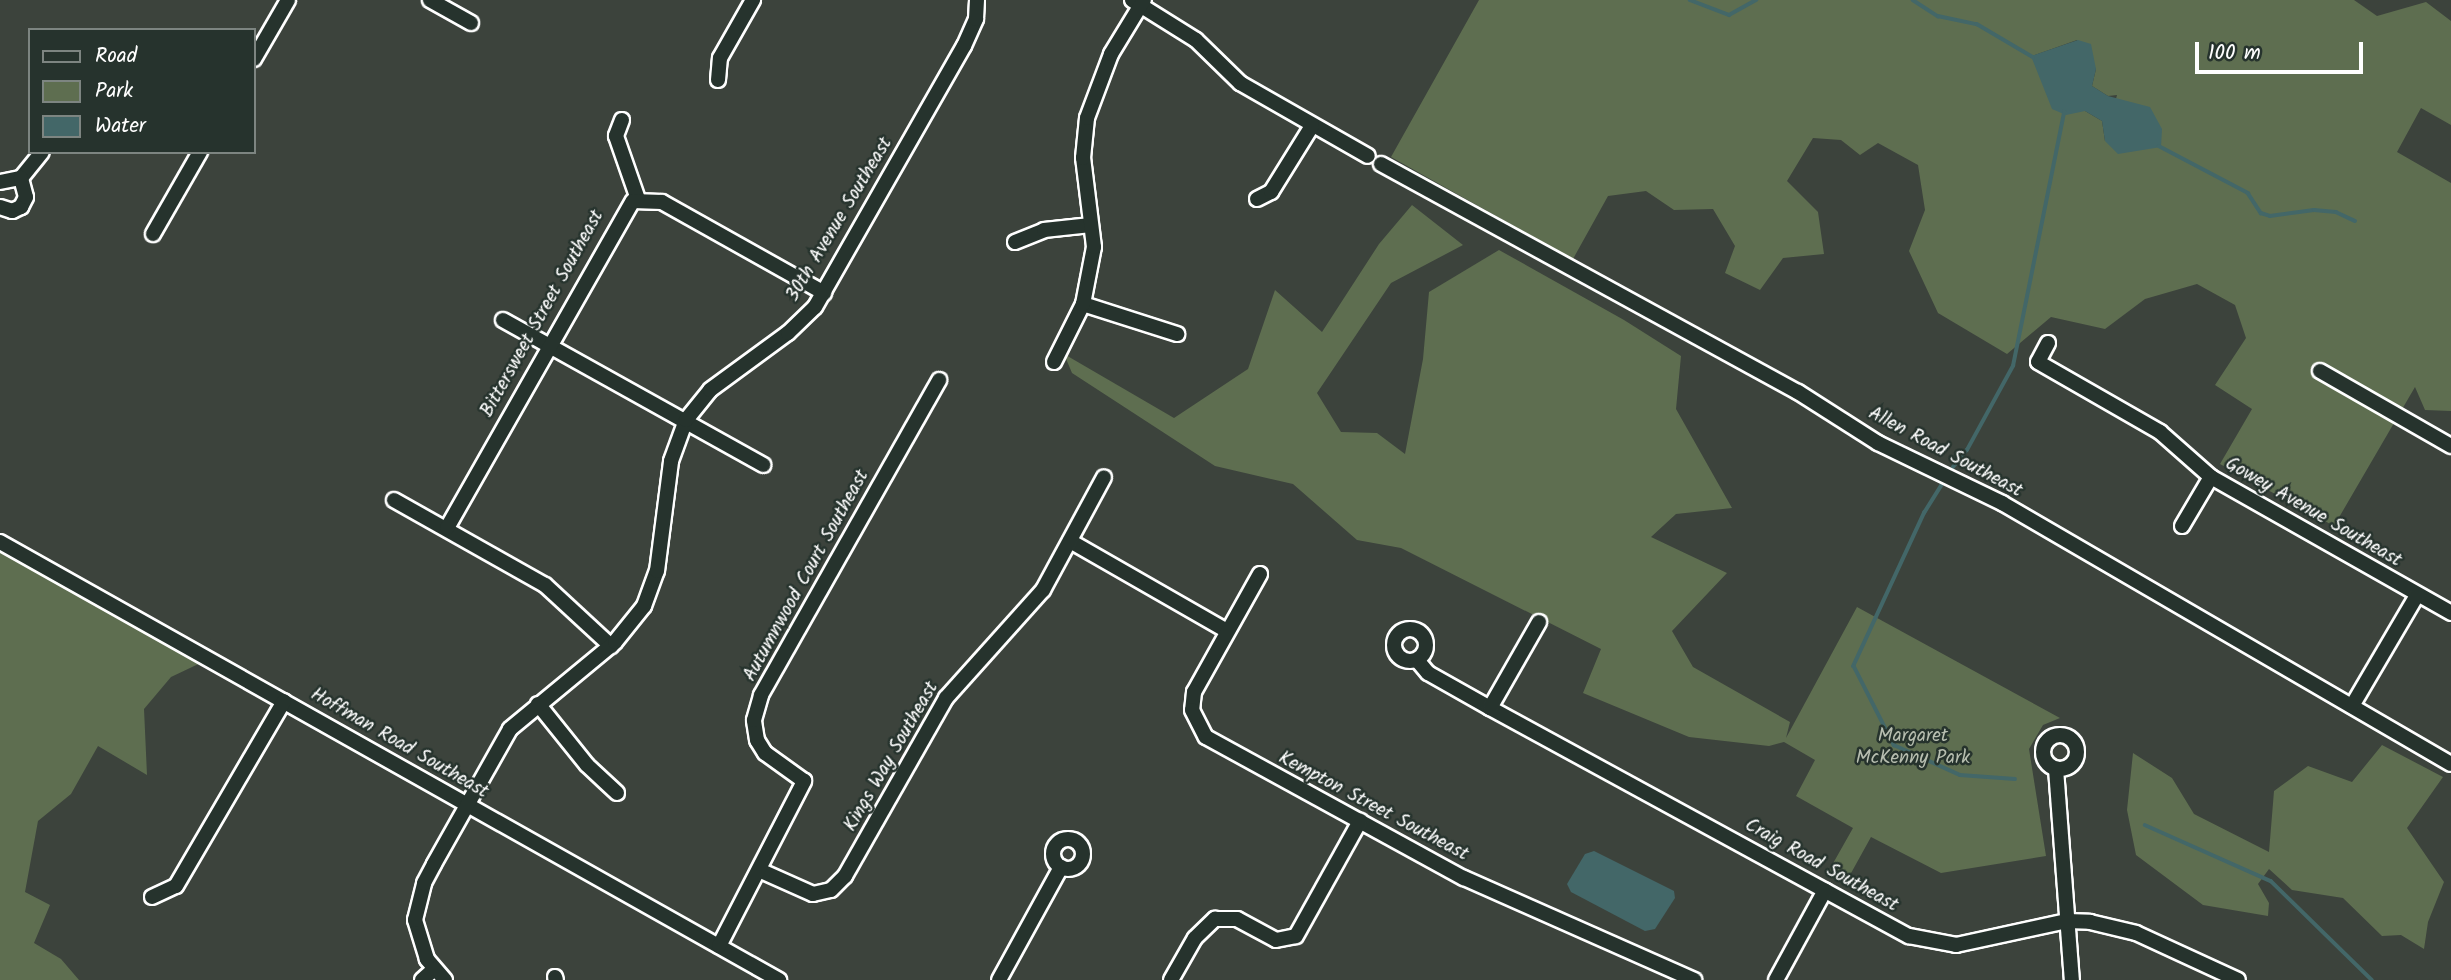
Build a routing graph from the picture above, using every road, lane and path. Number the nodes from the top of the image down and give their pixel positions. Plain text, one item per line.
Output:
1 (288, 0) edge
2 (429, 0) edge
3 (753, 0) edge
4 (977, 0) edge
5 (1139, 2) edge
6 (471, 23) dead end
7 (256, 56) edge
8 (718, 80) dead end
9 (622, 120) dead end
10 (1312, 126) junction
11 (40, 154) edge
12 (199, 154) edge
13 (1368, 156) dead end
14 (1381, 164) dead end
15 (21, 178) junction
16 (0, 182) edge
17 (638, 199) junction
18 (1257, 199) dead end
19 (0, 206) edge
20 (1091, 225) junction
21 (153, 234) dead end
22 (1015, 242) dead end
23 (824, 293) junction
24 (1083, 304) junction
25 (503, 320) dead end
26 (1177, 334) dead end
27 (2048, 343) dead end
28 (547, 345) junction
29 (1054, 362) dead end
30 (2319, 370) dead end
31 (939, 380) dead end
32 (686, 421) junction
33 (2451, 446) edge
34 (763, 465) dead end
35 (1104, 477) dead end
36 (2211, 477) junction
37 (394, 500) dead end
38 (2182, 526) dead end
39 (447, 527) junction
40 (1070, 541) junction
41 (0, 542) edge
42 (1261, 573) dead end
43 (2417, 595) junction
44 (2451, 613) edge
45 (1539, 622) dead end
46 (1227, 631) junction
47 (611, 646) junction
48 (1417, 660) dead end
49 (284, 701) junction
50 (538, 704) junction
51 (2351, 706) junction
52 (1490, 708) junction
53 (2451, 764) edge
54 (2056, 769) dead end
55 (617, 793) dead end
56 (466, 805) junction
57 (1360, 821) junction
58 (1060, 867) dead end
59 (759, 870) junction
60 (1825, 890) junction
61 (152, 897) dead end
62 (2067, 921) junction
63 (719, 946) junction
64 (434, 977) edge
65 (779, 980) edge
66 (999, 980) edge
67 (1171, 980) edge
68 (1694, 980) edge
69 (1776, 980) edge
70 (2072, 980) edge
71 (2238, 980) edge

1 - 7 street
2 - 6 street
3 - 8 street
4 - 23 street, 30th Avenue Southeast
5 - 10 street
5 - 20 street
9 - 17 street
10 - 13 street
10 - 18 street
11 - 15 street
12 - 21 street
14 - 51 street, Allen Road Southeast
15 - 16 street
15 - 19 street
17 - 23 street
17 - 28 street, Bittersweet Street Southeast
20 - 22 street
20 - 24 street
23 - 32 street, 30th Avenue Southeast
24 - 26 street
24 - 29 street
25 - 28 street
27 - 36 street, Gowey Avenue Southeast
28 - 32 street
28 - 39 street, Bittersweet Street Southeast
30 - 33 street
31 - 59 street, Autumnwood Court Southeast
32 - 34 street
32 - 47 street, 30th Avenue Southeast
35 - 40 street, Kings Way Southeast
36 - 38 street
36 - 43 street, Gowey Avenue Southeast
37 - 39 street
39 - 47 street
40 - 46 street
40 - 59 street, Kings Way Southeast
41 - 49 street, Hoffman Road Southeast
42 - 46 street, Kempton Street Southeast
43 - 44 street, Gowey Avenue Southeast
43 - 51 street
45 - 52 street
46 - 57 street, Kempton Street Southeast
47 - 50 street, 30th Avenue Southeast
48 - 52 street, Craig Road Southeast
49 - 56 street, Hoffman Road Southeast
49 - 61 street
50 - 55 street
50 - 56 street, 30th Avenue Southeast
51 - 53 street, Allen Road Southeast
52 - 60 street, Craig Road Southeast
54 - 62 street
56 - 63 street, Hoffman Road Southeast
56 - 64 street, 30th Avenue Southeast
57 - 67 street
57 - 68 street, Kempton Street Southeast
58 - 66 street
59 - 63 street
60 - 62 street, Craig Road Southeast
60 - 69 street
62 - 70 street
62 - 71 street, Craig Road Southeast
63 - 65 street, Hoffman Road Southeast

